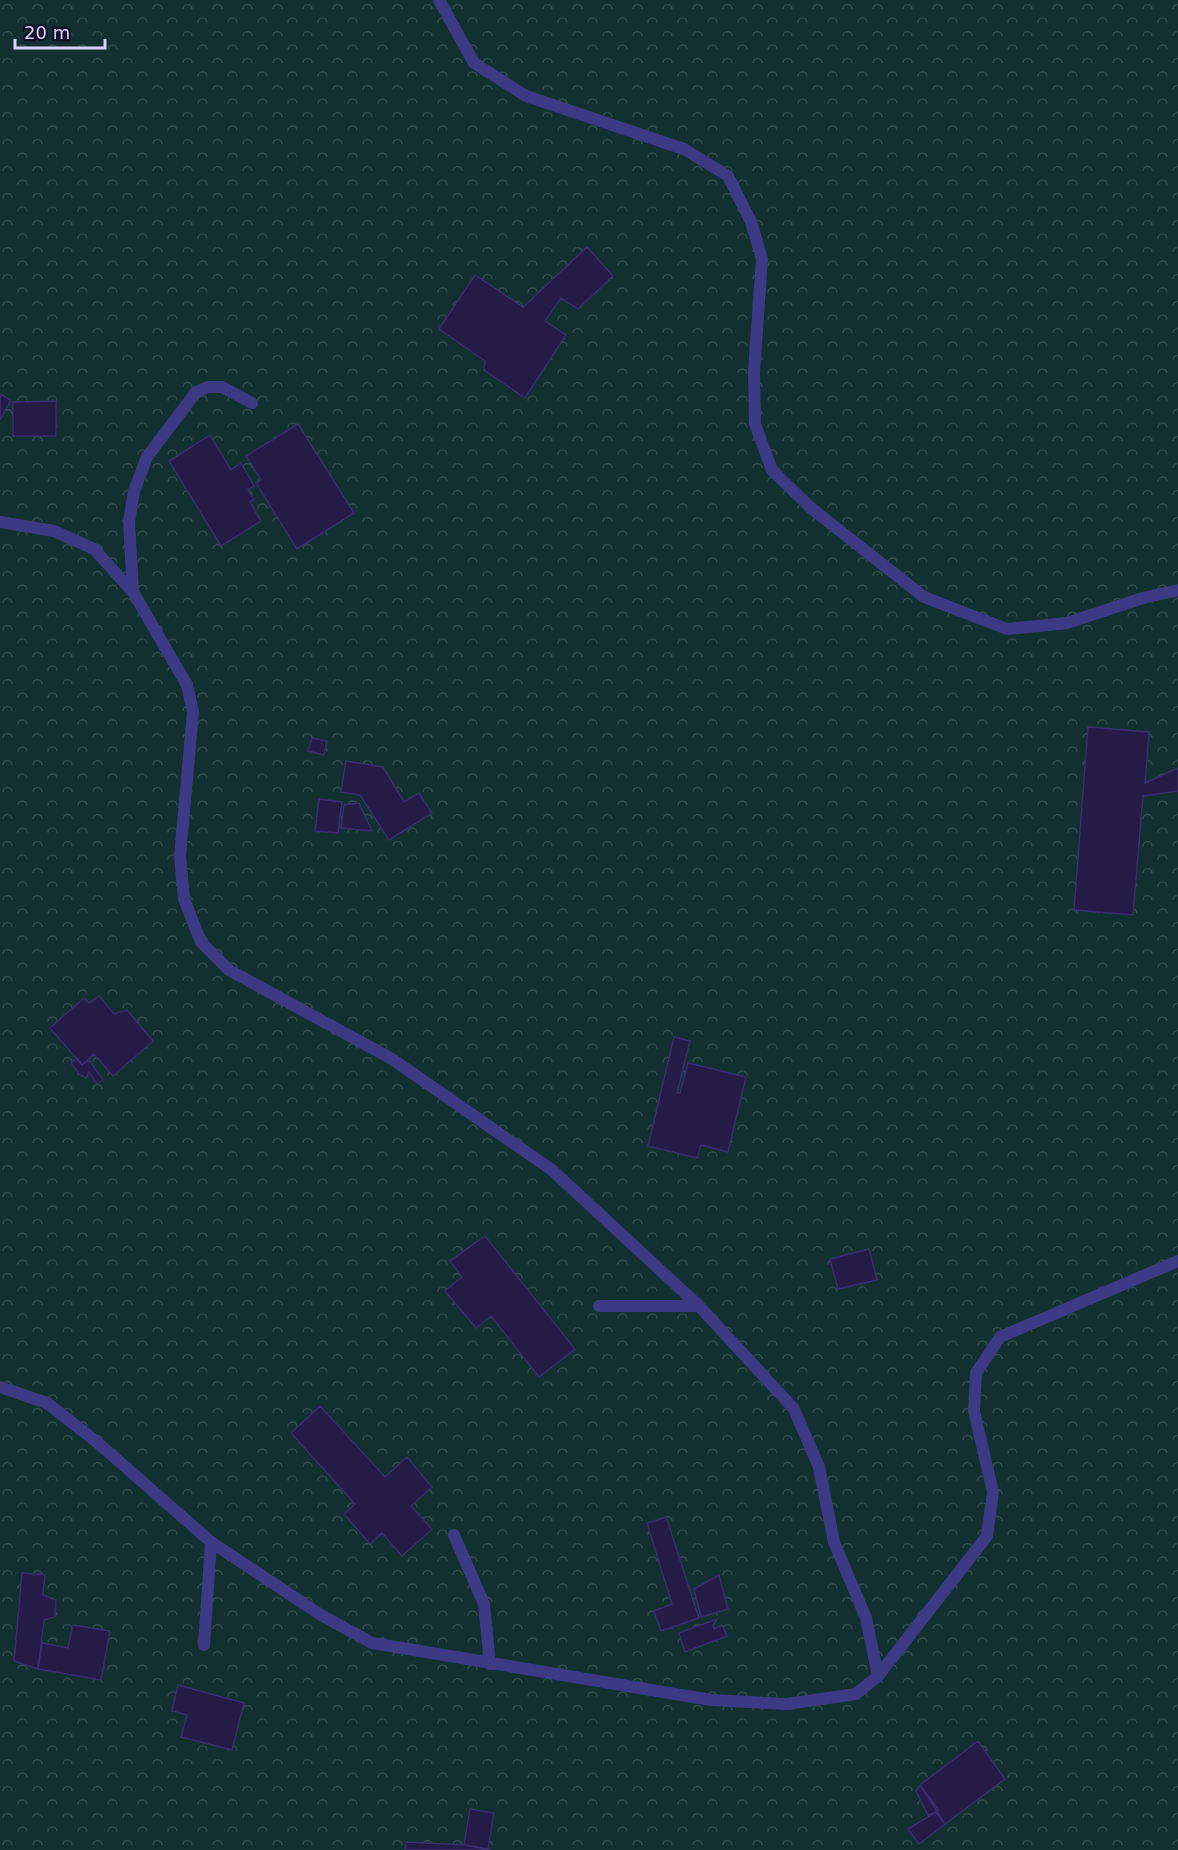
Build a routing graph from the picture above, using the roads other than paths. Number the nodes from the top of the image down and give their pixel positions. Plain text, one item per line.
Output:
1 (439, 0) edge
2 (252, 403) dead end
3 (0, 522) edge
4 (1178, 590) edge
5 (133, 592) junction
6 (1178, 1261) edge
7 (699, 1305) junction
8 (599, 1306) dead end
9 (0, 1387) edge
10 (454, 1535) dead end
11 (211, 1542) junction
12 (204, 1645) dead end
13 (490, 1664) junction
14 (878, 1676) junction

1 - 4 lane
2 - 5 lane
3 - 5 lane
5 - 7 lane
6 - 14 lane
7 - 8 lane
7 - 14 lane
9 - 11 lane
10 - 13 lane
11 - 12 lane
11 - 13 lane
13 - 14 lane

